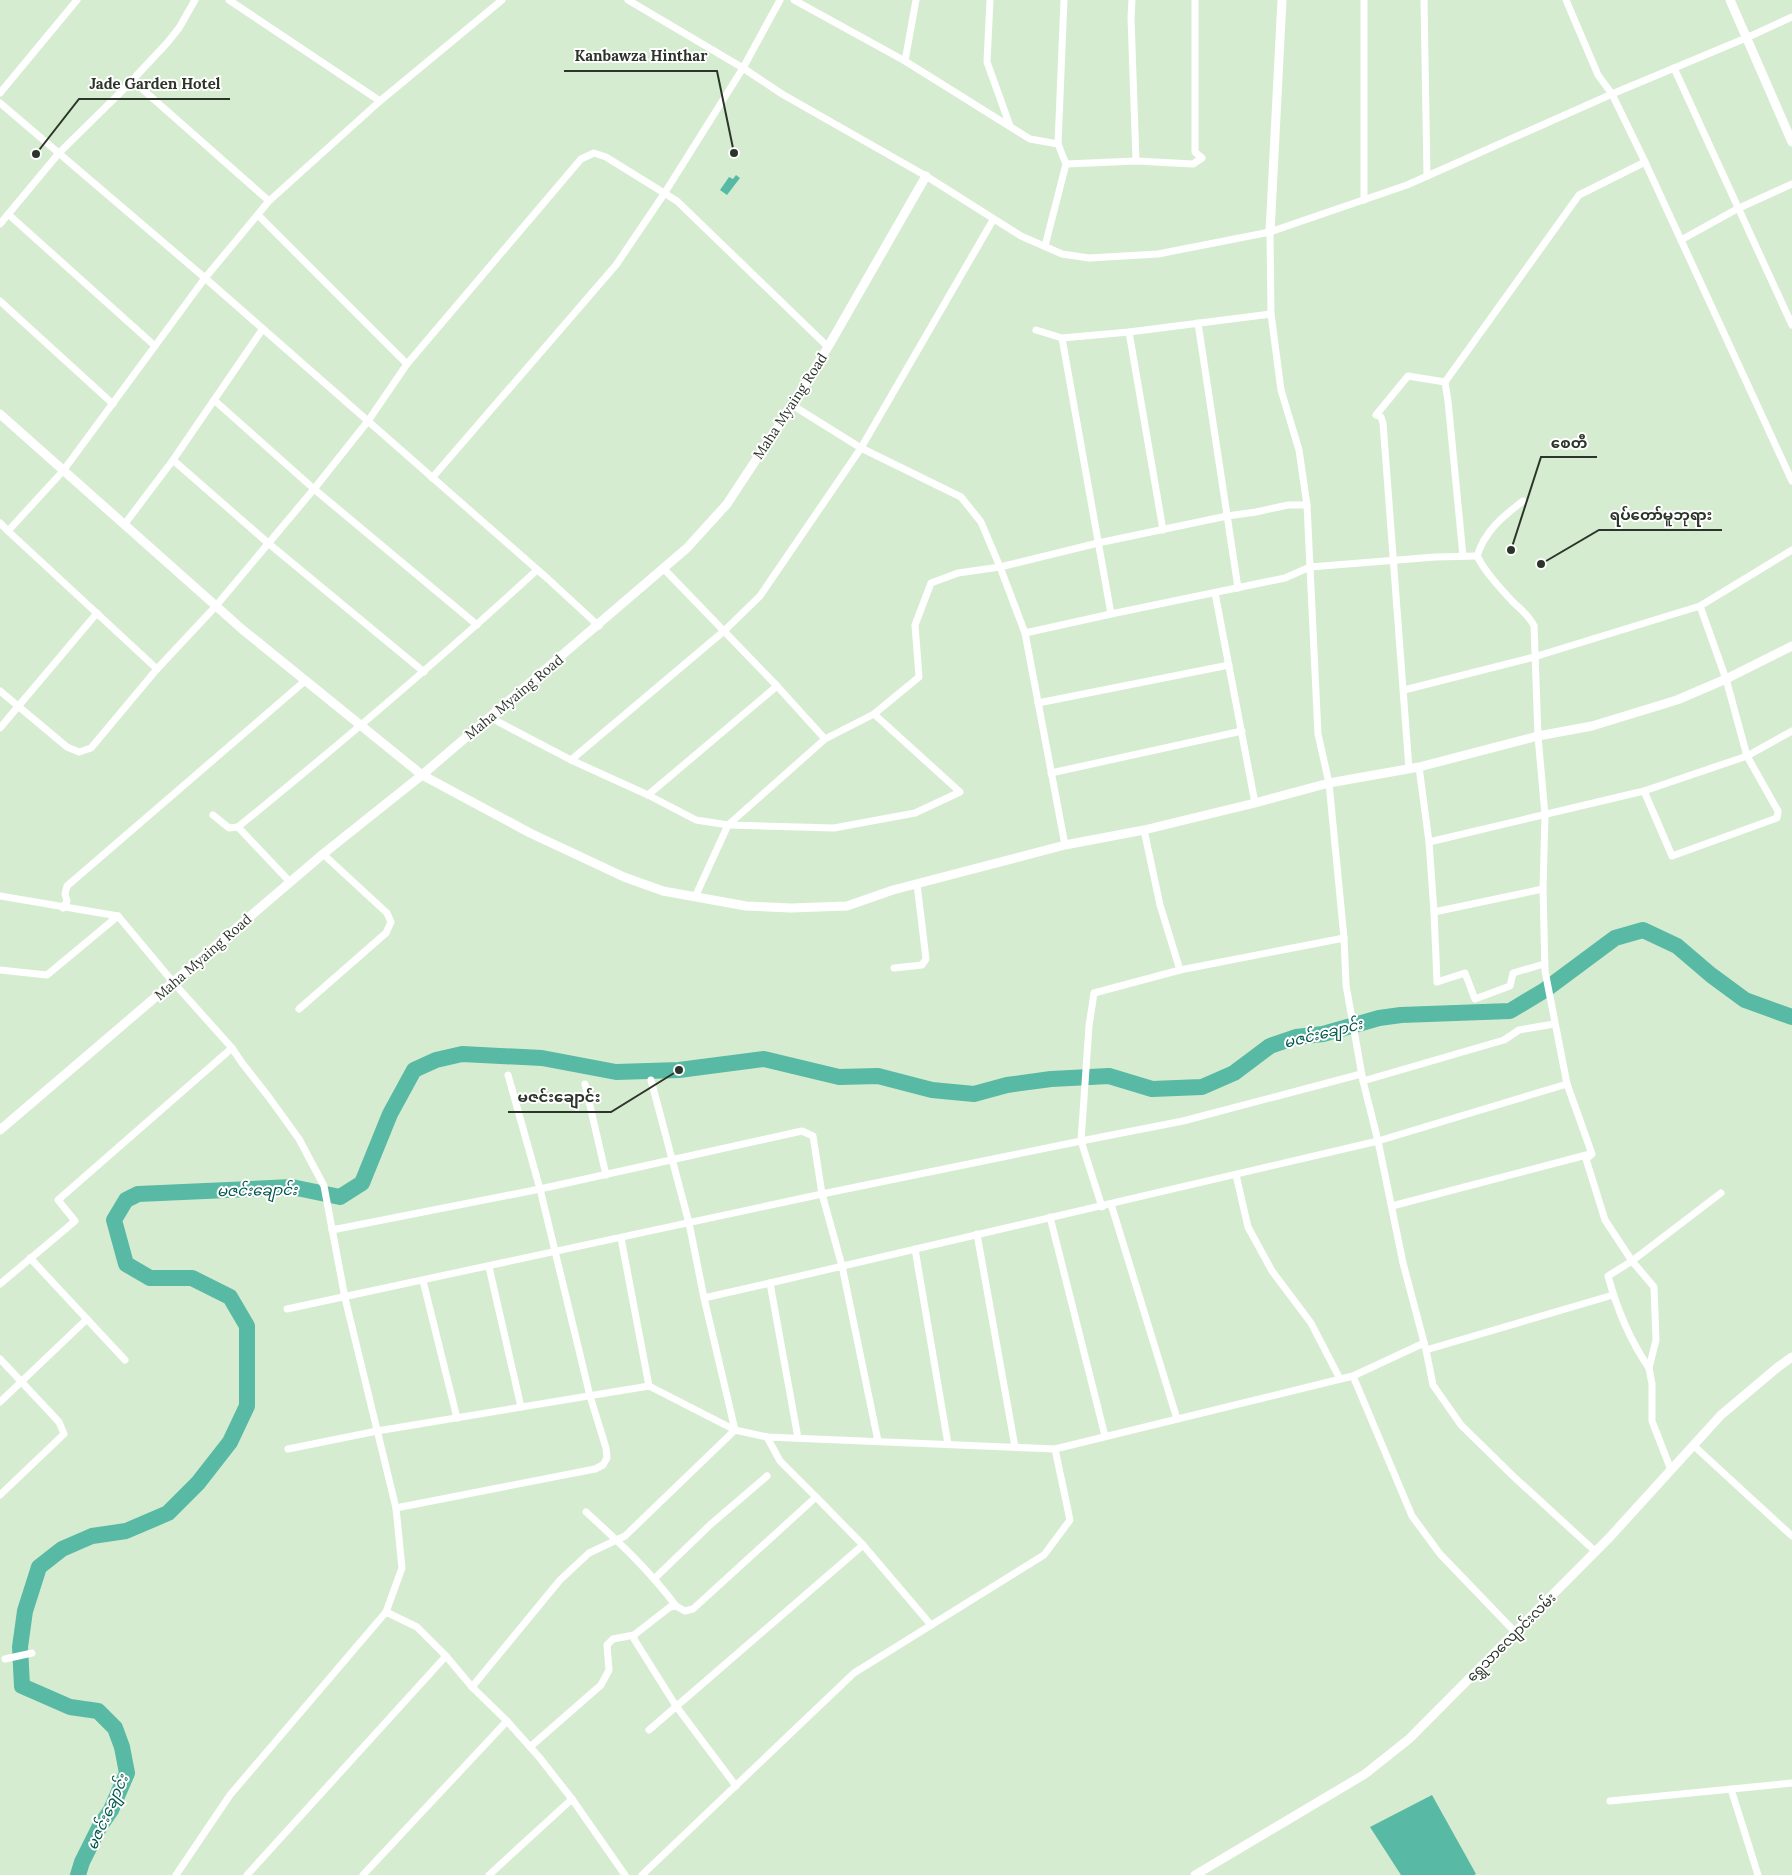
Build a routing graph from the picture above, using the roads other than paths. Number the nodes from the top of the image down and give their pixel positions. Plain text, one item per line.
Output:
1 (76, 0) edge
2 (195, 0) edge
3 (229, 0) edge
4 (502, 0) edge
5 (628, 0) edge
6 (780, 0) edge
7 (794, 0) edge
8 (916, 0) edge
9 (990, 0) edge
10 (1064, 0) edge
11 (1132, 0) edge
12 (1195, 0) edge
13 (1282, 0) edge
14 (1364, 0) edge
15 (1424, 0) edge
16 (1566, 0) edge
17 (1730, 0) edge
18 (1792, 17) edge
19 (1746, 38) junction
20 (905, 61) junction
21 (743, 68) junction
22 (1674, 68) junction
23 (132, 80) junction
24 (0, 93) edge
25 (1612, 94) junction
26 (380, 101) junction
27 (0, 103) edge
28 (1010, 126) junction
29 (1792, 142) edge
30 (1058, 144) junction
31 (58, 153) junction
32 (1136, 161) junction
33 (1645, 162) junction
34 (1066, 164) junction
35 (926, 176) junction
36 (1427, 176) junction
37 (1792, 184) edge
38 (664, 194) junction
39 (1364, 200) junction
40 (269, 201) junction
41 (1738, 209) junction
42 (8, 214) junction
43 (258, 215) junction
44 (994, 220) junction
45 (0, 224) edge
46 (1270, 232) junction
47 (1681, 240) junction
48 (1046, 246) junction
49 (204, 278) junction
50 (0, 301) edge
51 (1271, 314) junction
52 (1198, 322) junction
53 (1792, 325) edge
54 (262, 330) junction
55 (1036, 330) dead end
56 (1129, 332) junction
57 (1062, 338) junction
58 (155, 346) junction
59 (828, 348) junction
60 (407, 364) junction
61 (1445, 382) junction
62 (214, 400) junction
63 (113, 404) junction
64 (792, 405) junction
65 (0, 414) edge
66 (368, 421) junction
67 (861, 448) junction
68 (174, 460) junction
69 (63, 471) junction
70 (432, 478) junction
71 (1792, 480) edge
72 (314, 489) junction
73 (1523, 501) dead end
74 (1307, 505) junction
75 (1227, 516) junction
76 (0, 524) edge
77 (124, 526) junction
78 (1163, 530) junction
79 (8, 531) junction
80 (268, 543) junction
81 (1098, 543) junction
82 (1792, 550) edge
83 (1463, 556) junction
84 (1477, 556) junction
85 (1394, 560) junction
86 (1000, 567) junction
87 (1310, 567) junction
88 (664, 569) junction
89 (537, 570) junction
90 (1238, 588) junction
91 (1215, 592) junction
92 (215, 606) junction
93 (1700, 606) junction
94 (96, 614) junction
95 (1111, 614) junction
96 (477, 625) junction
97 (598, 626) junction
98 (724, 631) junction
99 (1025, 633) junction
100 (1792, 646) edge
101 (1534, 657) junction
102 (1229, 665) junction
103 (157, 669) junction
104 (424, 672) junction
105 (1726, 679) junction
106 (306, 680) junction
107 (777, 686) junction
108 (1404, 690) junction
109 (0, 691) edge
110 (1038, 703) junction
111 (18, 707) junction
112 (874, 714) junction
113 (490, 717) junction
114 (360, 727) junction
115 (0, 728) edge
116 (1792, 731) edge
117 (1242, 732) junction
118 (1538, 736) junction
119 (825, 739) junction
120 (1747, 756) junction
121 (571, 760) junction
122 (1419, 767) junction
123 (1409, 769) junction
124 (1051, 773) junction
125 (422, 775) junction
126 (1329, 783) junction
127 (1644, 792) junction
128 (648, 795) junction
129 (1256, 803) junction
130 (213, 815) dead end
131 (1545, 815) junction
132 (728, 825) junction
133 (238, 827) junction
134 (1144, 830) junction
135 (1428, 842) junction
136 (1065, 845) junction
137 (323, 854) junction
138 (290, 882) junction
139 (917, 884) junction
140 (1543, 889) junction
141 (0, 896) edge
142 (695, 897) junction
143 (63, 908) junction
144 (1434, 912) junction
145 (118, 916) junction
146 (1344, 938) junction
147 (894, 968) dead end
148 (1544, 968) junction
149 (0, 970) edge
150 (1180, 970) junction
151 (173, 982) junction
152 (299, 1009) dead end
153 (1554, 1024) junction
154 (232, 1048) junction
155 (508, 1076) dead end
156 (1362, 1078) junction
157 (651, 1080) dead end
158 (585, 1084) dead end
159 (1567, 1084) junction
160 (0, 1130) edge
161 (1081, 1141) junction
162 (1378, 1141) junction
163 (1592, 1154) junction
164 (672, 1160) junction
165 (606, 1175) junction
166 (1236, 1175) junction
167 (540, 1189) junction
168 (1721, 1193) dead end
169 (822, 1194) junction
170 (1111, 1204) junction
171 (1102, 1206) junction
172 (1392, 1206) junction
173 (1050, 1217) junction
174 (689, 1223) junction
175 (332, 1228) junction
176 (977, 1234) junction
177 (621, 1238) junction
178 (915, 1249) junction
179 (556, 1252) junction
180 (30, 1258) junction
181 (1632, 1261) junction
182 (842, 1266) junction
183 (489, 1267) junction
184 (423, 1281) junction
185 (770, 1283) junction
186 (0, 1284) edge
187 (1613, 1295) junction
188 (345, 1298) junction
189 (704, 1298) junction
190 (287, 1309) dead end
191 (87, 1319) junction
192 (1425, 1347) junction
193 (1792, 1357) edge
194 (0, 1359) edge
195 (125, 1360) dead end
196 (1649, 1368) junction
197 (1353, 1376) junction
198 (1340, 1379) junction
199 (22, 1382) junction
200 (649, 1386) junction
201 (590, 1396) junction
202 (0, 1402) edge
203 (521, 1407) junction
204 (457, 1418) junction
205 (1177, 1419) junction
206 (735, 1430) junction
207 (377, 1431) junction
208 (1105, 1436) junction
209 (767, 1437) junction
210 (798, 1438) junction
211 (878, 1442) junction
212 (948, 1444) junction
213 (1693, 1445) junction
214 (1015, 1447) junction
215 (1055, 1448) junction
216 (288, 1449) dead end
217 (1671, 1470) junction
218 (767, 1476) dead end
219 (0, 1495) edge
220 (816, 1497) junction
221 (396, 1508) junction
222 (586, 1512) dead end
223 (1792, 1536) edge
224 (617, 1540) junction
225 (864, 1545) junction
226 (1596, 1552) junction
227 (654, 1579) junction
228 (676, 1606) junction
229 (386, 1612) junction
230 (931, 1625) junction
231 (1516, 1633) junction
232 (634, 1635) junction
233 (32, 1653) dead end
234 (446, 1656) junction
235 (5, 1659) dead end
236 (472, 1687) junction
237 (676, 1706) junction
238 (507, 1721) junction
239 (649, 1730) dead end
240 (530, 1746) junction
241 (1792, 1783) edge
242 (736, 1786) junction
243 (1731, 1789) junction
244 (572, 1799) junction
245 (1610, 1801) dead end
246 (176, 1875) edge
247 (247, 1875) edge
248 (363, 1875) edge
249 (489, 1875) edge
250 (625, 1875) edge
251 (642, 1875) edge
252 (1195, 1875) edge
253 (1758, 1875) edge

1 - 24 street
2 - 23 street
3 - 26 street
4 - 26 street
5 - 21 street
6 - 21 street
7 - 20 street
8 - 20 street
9 - 28 street
10 - 30 street
11 - 32 street
12 - 32 street
13 - 46 street
14 - 39 street
15 - 36 street
16 - 25 street
17 - 19 street
18 - 19 street
19 - 22 street
19 - 29 street
20 - 28 street
21 - 35 street
21 - 38 street
22 - 25 street
22 - 41 street
23 - 31 street
23 - 40 street
25 - 33 street
25 - 36 street
26 - 40 street
27 - 31 street
28 - 30 street
30 - 34 street
31 - 42 street
31 - 49 street
32 - 34 street
33 - 47 street
33 - 61 street
34 - 48 street
35 - 44 street
35 - 59 street, Maha Myaing Road
36 - 39 street
37 - 41 street
38 - 59 street
38 - 60 street
38 - 70 street
39 - 46 street
40 - 43 street
41 - 47 street
41 - 53 street
42 - 45 street
42 - 58 street
43 - 49 street
43 - 60 street
44 - 48 street
44 - 67 street
46 - 48 street
46 - 51 street
47 - 71 street
49 - 54 street
49 - 58 street
50 - 63 street
51 - 52 street
51 - 74 street
52 - 56 street
52 - 75 street
54 - 62 street
54 - 66 street
55 - 57 street
56 - 57 street
56 - 78 street
57 - 81 street
58 - 63 street
59 - 64 street, Maha Myaing Road
60 - 66 street
61 - 83 street
61 - 85 street
62 - 68 street
62 - 72 street
63 - 69 street
64 - 67 street
64 - 88 street, Maha Myaing Road
65 - 69 street
66 - 70 street
66 - 72 street
67 - 86 street
67 - 98 street
68 - 77 street
68 - 80 street
69 - 77 street
69 - 79 street
70 - 89 street
72 - 80 street
72 - 96 street
73 - 84 street
74 - 75 street
74 - 87 street
75 - 78 street
75 - 90 street
76 - 79 street
77 - 92 street
78 - 81 street
79 - 94 street
80 - 92 street
80 - 104 street
81 - 86 street
81 - 95 street
82 - 93 street
83 - 84 street
83 - 85 street
84 - 101 street
85 - 87 street
85 - 108 street
86 - 99 street
86 - 112 street
87 - 90 street
87 - 126 street
88 - 97 street, Maha Myaing Road
88 - 98 street
89 - 96 street
89 - 97 street
90 - 91 street
91 - 95 street
91 - 102 street
92 - 103 street
92 - 106 street
93 - 101 street
93 - 105 street
94 - 103 street
94 - 111 street
95 - 99 street
96 - 104 street
97 - 113 street, Maha Myaing Road
98 - 107 street
98 - 121 street
99 - 110 street
100 - 105 street
101 - 108 street
101 - 118 street
102 - 110 street
102 - 117 street
103 - 111 street
104 - 114 street
105 - 118 street
105 - 120 street
106 - 114 street
106 - 143 street
107 - 119 street
107 - 128 street
108 - 123 street
109 - 111 street
110 - 124 street
111 - 115 street
112 - 119 street
112 - 132 street
113 - 121 street
113 - 125 street, Maha Myaing Road
114 - 125 street
114 - 133 street
116 - 120 street
117 - 124 street
117 - 129 street
118 - 122 street
118 - 131 street
119 - 132 street
120 - 127 street
120 - 127 street
121 - 128 street
122 - 123 street
122 - 135 street
123 - 126 street
124 - 136 street
125 - 137 street, Maha Myaing Road
125 - 142 street
126 - 129 street
126 - 146 street
127 - 131 street
128 - 132 street
129 - 134 street
130 - 133 street
131 - 135 street
131 - 140 street
132 - 142 street
133 - 138 street
134 - 136 street
134 - 150 street
135 - 144 street
136 - 139 street
137 - 138 street, Maha Myaing Road
137 - 152 street
138 - 151 street, Maha Myaing Road
139 - 142 street
139 - 147 street
140 - 144 street
140 - 148 street
141 - 143 street
143 - 145 street
144 - 148 street
145 - 149 street
145 - 151 street
146 - 150 street
146 - 156 street
148 - 153 street
150 - 161 street
151 - 154 street
151 - 160 street, Maha Myaing Road
153 - 156 street
153 - 159 street
154 - 175 street
154 - 180 street
155 - 167 street
156 - 161 street
156 - 162 street
157 - 164 street
158 - 165 street
159 - 162 street
159 - 163 street
161 - 169 street
161 - 171 street
162 - 166 street
162 - 172 street
163 - 172 street
163 - 181 street
164 - 165 street
164 - 169 street
164 - 174 street
165 - 167 street
166 - 170 street
166 - 198 street
167 - 175 street
167 - 179 street
168 - 181 street
169 - 174 street
169 - 182 street
170 - 171 street
170 - 205 street
171 - 173 street
172 - 192 street
173 - 176 street
173 - 208 street
174 - 177 street
174 - 189 street
175 - 188 street
176 - 178 street
176 - 214 street
177 - 179 street
177 - 200 street
178 - 182 street
178 - 212 street
179 - 183 street
179 - 201 street
180 - 186 street
180 - 191 street
181 - 187 street
181 - 196 street
182 - 185 street
182 - 211 street
183 - 184 street
183 - 203 street
184 - 188 street
184 - 204 street
185 - 189 street
185 - 210 street
187 - 192 street
187 - 196 street
188 - 190 street
188 - 207 street
189 - 206 street
191 - 195 street
191 - 199 street
192 - 197 street
192 - 226 street
193 - 213 street, ရွှေသာလျောင်းလမ်း
194 - 199 street
196 - 217 street
197 - 198 street
197 - 231 street
198 - 205 street
199 - 202 street
199 - 219 street
200 - 201 street
200 - 206 street
201 - 203 street
201 - 221 street
203 - 204 street
204 - 207 street
205 - 208 street
206 - 209 street
206 - 224 street
207 - 216 street
207 - 221 street
208 - 215 street
209 - 210 street
209 - 220 street
210 - 211 street
211 - 212 street
212 - 214 street
213 - 217 street, ရွှေသာလျောင်းလမ်း
213 - 223 street
214 - 215 street
215 - 230 street
217 - 226 street, ရွှေသာလျောင်းလမ်း
218 - 227 street
220 - 225 street
220 - 228 street
221 - 229 street
222 - 224 street
224 - 227 street
224 - 236 street
225 - 230 street
225 - 237 street
226 - 231 street, ရွှေသာလျောင်းလမ်း
227 - 228 street
228 - 232 street
229 - 234 street
229 - 246 street
230 - 242 street
231 - 252 street, ရွှေသာလျောင်းလမ်း
232 - 237 street
232 - 240 street
233 - 235 street
234 - 236 street
234 - 247 street
236 - 238 street
237 - 239 street
237 - 242 street
238 - 240 street
238 - 248 street
240 - 244 street
241 - 243 street
242 - 251 street
243 - 245 street
243 - 253 street
244 - 249 street
244 - 250 street

